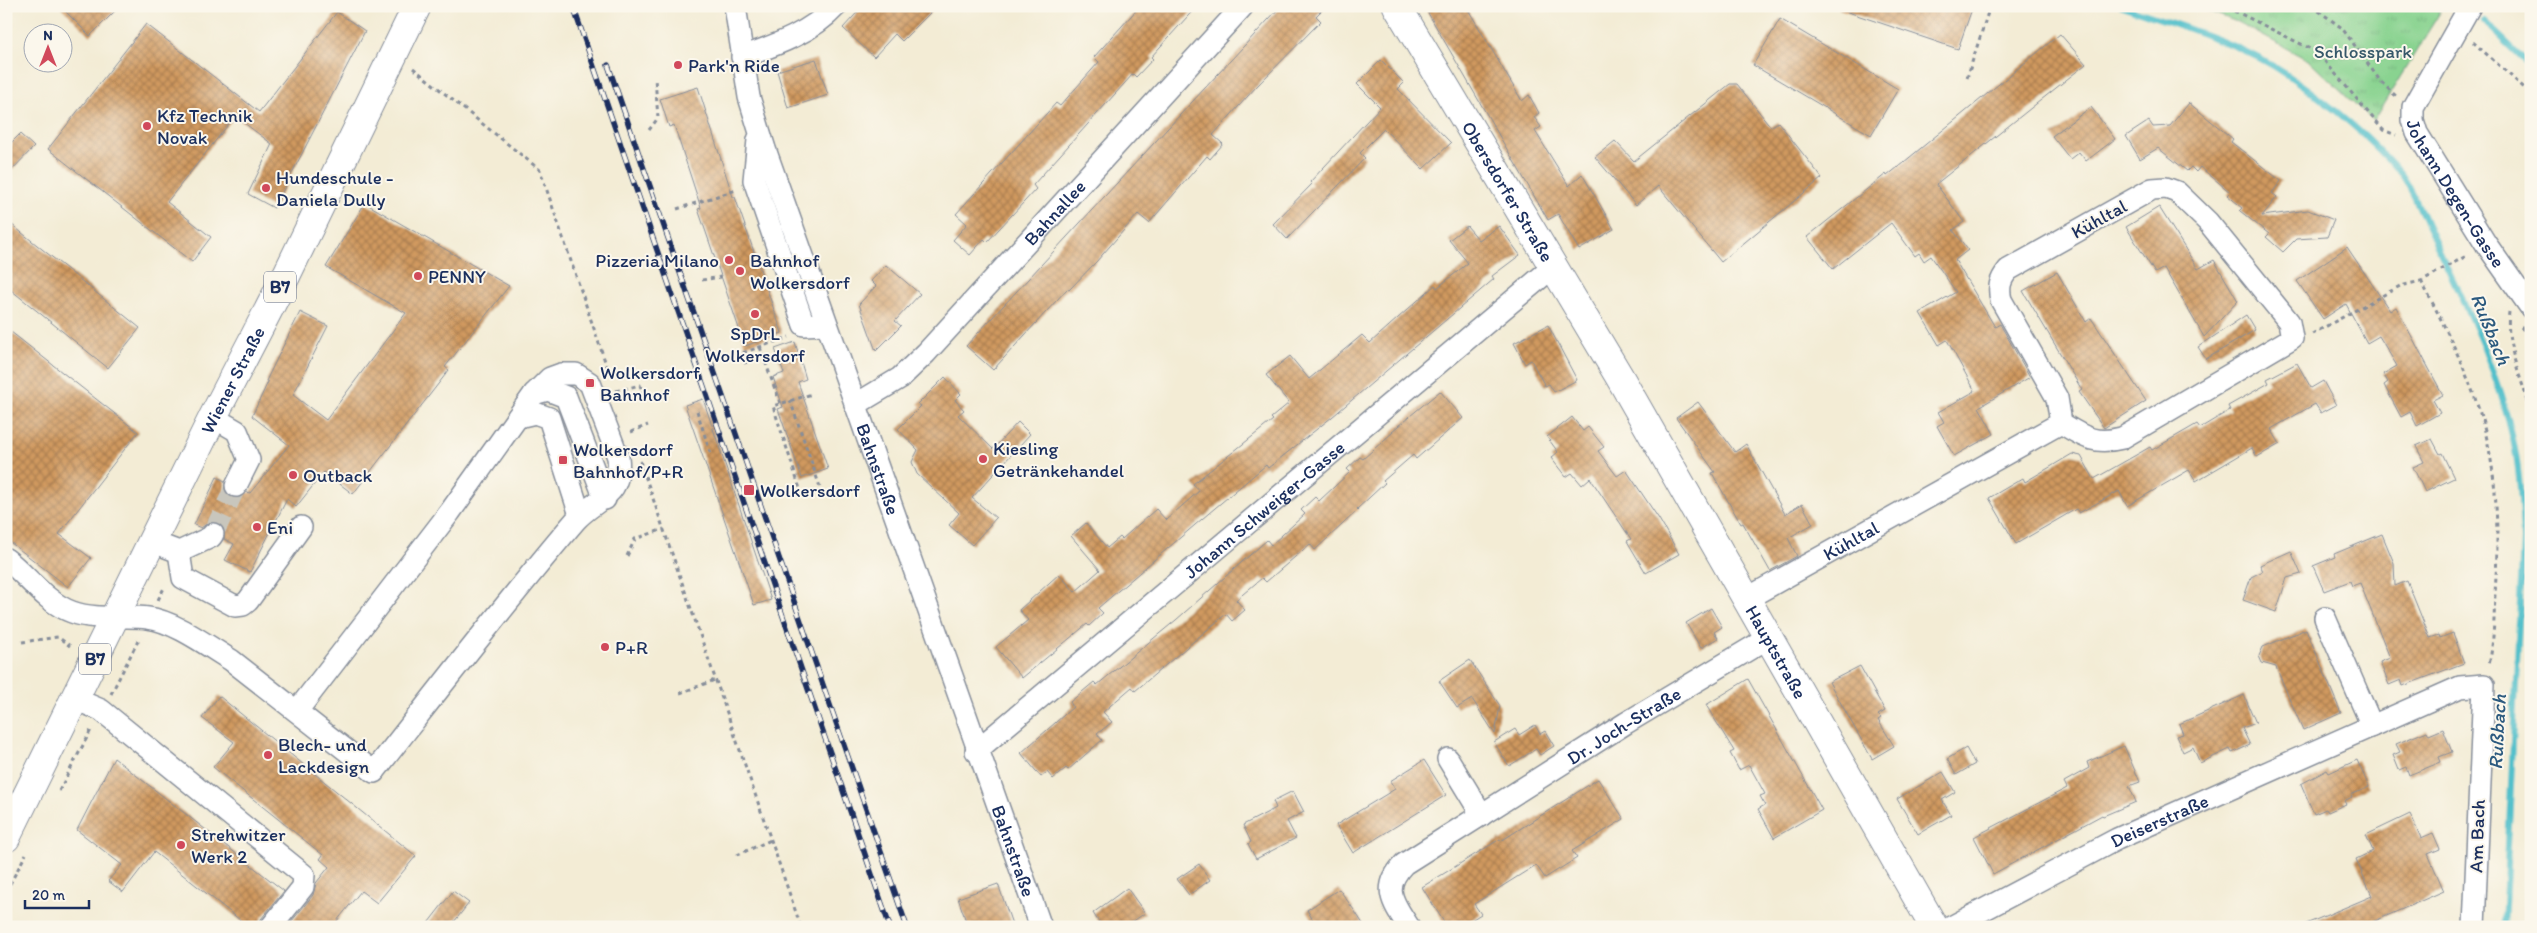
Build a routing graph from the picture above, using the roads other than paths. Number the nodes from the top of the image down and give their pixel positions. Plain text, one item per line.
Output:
1 (417, 6) edge
2 (735, 6) edge
3 (836, 6) edge
4 (1243, 6) edge
5 (1397, 6) edge
6 (2470, 6) edge
7 (742, 57) junction
8 (759, 130) junction
9 (792, 260) junction
10 (1553, 268) junction
11 (2521, 305) edge
12 (1619, 376) joint
13 (534, 394) junction
14 (855, 405) junction
15 (213, 417) junction
16 (518, 417) junction
17 (2061, 423) junction
18 (236, 486) tunnel mouth
19 (605, 499) junction
20 (580, 515) junction
21 (301, 527) dead end
22 (212, 534) tunnel mouth
23 (152, 542) junction
24 (179, 552) junction
25 (6, 559) edge
26 (1746, 599) junction
27 (2325, 618) dead end
28 (115, 619) junction
29 (1768, 638) junction
30 (2484, 685) joint
31 (75, 699) junction
32 (297, 711) junction
33 (2372, 726) junction
34 (976, 750) junction
35 (1448, 759) dead end
36 (1482, 815) junction
37 (6, 838) edge
38 (271, 927) edge
39 (1040, 927) edge
40 (1409, 927) edge
41 (1934, 927) edge
42 (1951, 927) edge
43 (2474, 927) edge

1 - 15 main road, Wiener Straße / B7
2 - 7 street, Bahnstraße
3 - 7 street
4 - 14 street, Bahnallee
5 - 10 main road, Obersdorfer Straße
6 - 11 street, Johann Degen-Gasse
7 - 8 street, Bahnstraße
8 - 9 street, Bahnstraße
8 - 9 street
9 - 14 street, Bahnstraße
10 - 12 main road, Obersdorfer Straße
10 - 34 street, Johann Schweiger-Gasse
12 - 26 main road, Hauptstraße
13 - 16 street
13 - 19 street
13 - 19 street
14 - 34 street, Bahnstraße
15 - 18 street
15 - 23 main road, Wiener Straße / B7
16 - 20 street
16 - 32 street
17 - 17 street, Kühltal
17 - 26 street, Kühltal
19 - 20 street
20 - 32 street
21 - 24 street
22 - 24 street
23 - 24 street
23 - 28 main road, Wiener Straße / B7
25 - 28 street
26 - 29 main road, Hauptstraße
27 - 33 street
28 - 31 main road, Wiener Straße / B7
28 - 32 street
29 - 36 street, Dr. Joch-Straße
29 - 41 main road, Hauptstraße
30 - 33 street, Deiserstraße
30 - 43 street, Am Bach
31 - 37 main road, Wiener Straße / B7
31 - 38 street
33 - 42 street, Deiserstraße
34 - 39 street, Bahnstraße
35 - 36 street
36 - 40 street, Dr. Joch-Straße

